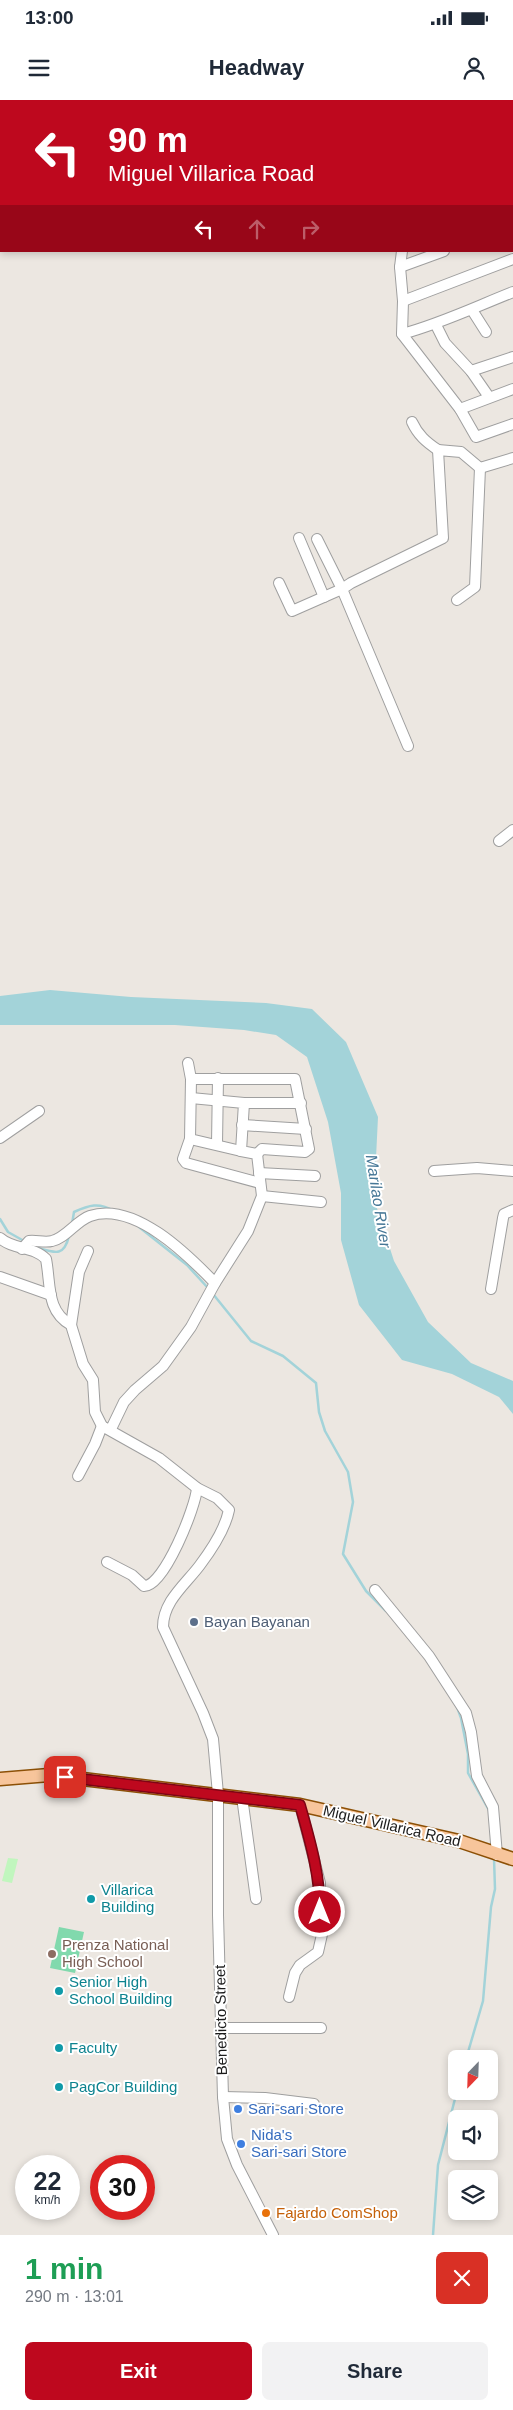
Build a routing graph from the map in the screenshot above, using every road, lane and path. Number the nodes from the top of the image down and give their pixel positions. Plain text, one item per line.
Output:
1 (402, 252) edge
2 (441, 252) edge
3 (513, 259) edge
4 (400, 267) junction
5 (513, 292) edge
6 (403, 301) junction
7 (472, 310) junction
8 (436, 325) junction
9 (486, 332) dead end
10 (402, 334) junction
11 (513, 357) edge
12 (471, 371) junction
13 (513, 389) edge
14 (489, 398) junction
15 (460, 409) junction
16 (412, 422) dead end
17 (513, 424) edge
18 (438, 450) junction
19 (513, 458) edge
20 (480, 468) junction
21 (299, 538) dead end
22 (318, 539) dead end
23 (279, 583) dead end
24 (342, 590) junction
25 (324, 597) junction
26 (457, 600) dead end
27 (408, 746) dead end
28 (513, 830) edge
29 (500, 841) dead end
30 (188, 1063) dead end
31 (218, 1078) junction
32 (191, 1079) junction
33 (191, 1098) junction
34 (217, 1100) junction
35 (244, 1103) junction
36 (301, 1103) junction
37 (39, 1111) dead end
38 (242, 1125) junction
39 (306, 1129) junction
40 (0, 1138) edge
41 (190, 1139) junction
42 (217, 1144) junction
43 (241, 1150) junction
44 (257, 1154) junction
45 (434, 1171) dead end
46 (513, 1171) edge
47 (315, 1176) dead end
48 (260, 1178) junction
49 (262, 1196) junction
50 (322, 1202) dead end
51 (513, 1210) edge
52 (0, 1238) edge
53 (22, 1249) junction
54 (88, 1251) dead end
55 (0, 1277) edge
56 (212, 1288) junction
57 (491, 1289) dead end
58 (51, 1294) junction
59 (71, 1325) junction
60 (107, 1428) junction
61 (78, 1476) dead end
62 (197, 1488) junction
63 (107, 1562) dead end
64 (375, 1590) dead end
65 (0, 1779) edge
66 (218, 1794) junction
67 (242, 1797) junction
68 (300, 1805) junction
69 (497, 1855) junction
70 (513, 1859) edge
71 (256, 1899) dead end
72 (289, 1997) dead end
73 (221, 2028) junction
74 (321, 2028) dead end
75 (223, 2097) junction
76 (314, 2104) dead end
77 (273, 2235) edge

1 - 4 street
2 - 4 street
3 - 6 street
4 - 6 street
5 - 7 street
6 - 10 street
7 - 8 street
7 - 9 street
8 - 10 street
8 - 12 street
10 - 15 street
11 - 12 street
12 - 14 street
13 - 14 street
14 - 15 street
15 - 17 street
16 - 18 street
18 - 20 street
18 - 24 street
19 - 20 street
20 - 26 street
21 - 25 street
22 - 24 street
23 - 25 street
24 - 25 street
24 - 27 street
28 - 29 street
30 - 32 street
31 - 32 street
31 - 34 street
31 - 36 street
32 - 33 street
33 - 34 street
33 - 41 street
34 - 35 street
34 - 42 street
35 - 36 street
35 - 38 street
36 - 39 street
37 - 40 street
38 - 39 street
38 - 43 street
39 - 44 street
41 - 42 street
41 - 48 street
42 - 43 street
43 - 44 street
44 - 48 street
45 - 46 street
47 - 48 street
48 - 49 street
49 - 50 street
49 - 56 street
51 - 57 street
52 - 53 street
53 - 56 street
53 - 58 street
54 - 59 street
55 - 58 street
56 - 60 street
58 - 59 street
59 - 60 street
60 - 61 street
60 - 62 street
62 - 63 street
62 - 66 street, Benedicto Street
64 - 69 street
65 - 66 main road, Miguel Villarica Road
66 - 67 main road, Miguel Villarica Road
66 - 73 street, Benedicto Street
67 - 68 main road, Miguel Villarica Road
67 - 71 street
68 - 69 main road, Miguel Villarica Road
68 - 72 street
69 - 70 main road, Miguel Villarica Road
73 - 74 street
73 - 75 street, Benedicto Street
75 - 76 street
75 - 77 street, Benedicto Street

